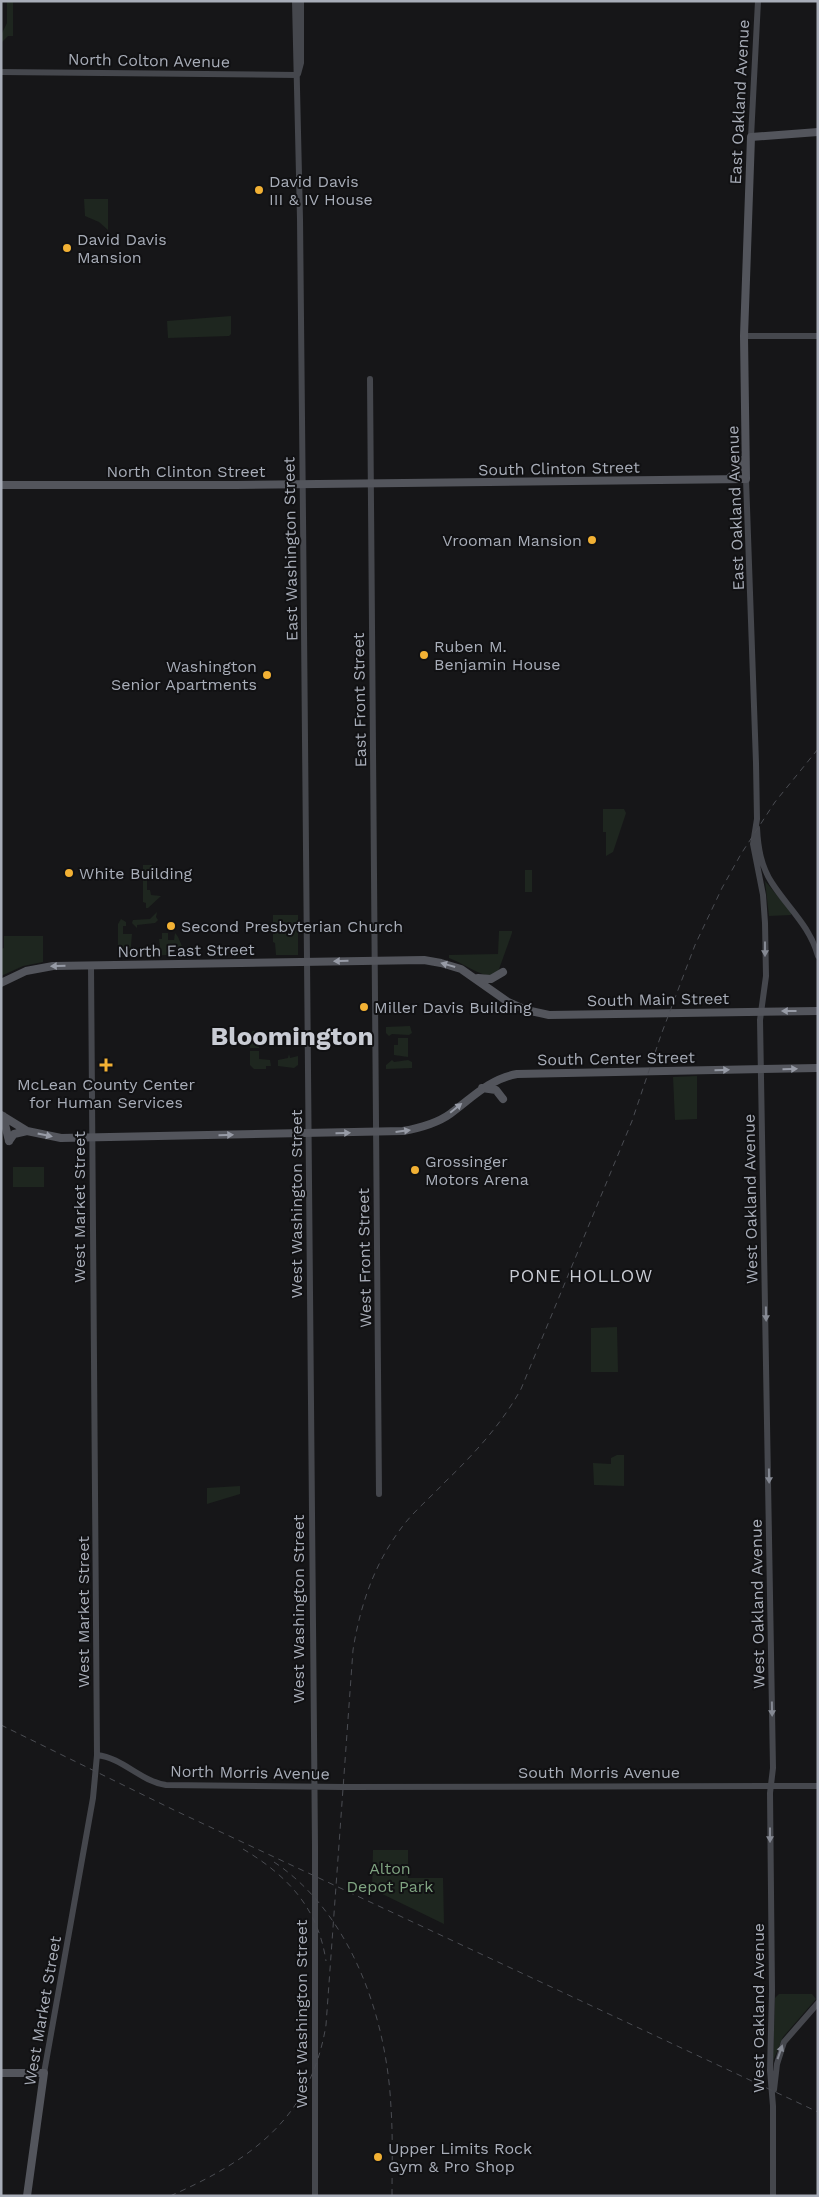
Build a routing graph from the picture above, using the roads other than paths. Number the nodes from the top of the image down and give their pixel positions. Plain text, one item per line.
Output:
1 (295, 1) edge
2 (301, 1) edge
3 (758, 1) edge
4 (1, 72) edge
5 (297, 75) junction
6 (818, 132) edge
7 (751, 137) junction
8 (744, 336) junction
9 (818, 336) edge
10 (370, 379) dead end
11 (746, 456) junction
12 (728, 479) junction
13 (746, 479) junction
14 (303, 484) junction
15 (371, 484) junction
16 (1, 485) edge
17 (756, 819) junction
18 (818, 956) edge
19 (375, 961) junction
20 (307, 962) junction
21 (91, 966) junction
22 (503, 972) dead end
23 (477, 978) junction
24 (1, 983) edge
25 (758, 1011) junction
26 (818, 1011) edge
27 (376, 1021) joint
28 (307, 1022) joint
29 (818, 1068) edge
30 (757, 1069) junction
31 (482, 1088) junction
32 (503, 1099) dead end
33 (2, 1116) edge
34 (27, 1130) junction
35 (376, 1132) junction
36 (309, 1134) junction
37 (92, 1137) junction
38 (379, 1494) dead end
39 (98, 1755) junction
40 (380, 1786) joint
41 (772, 1786) junction
42 (818, 1786) edge
43 (314, 1787) junction
44 (818, 2003) edge
45 (773, 2072) junction
46 (1, 2073) edge
47 (44, 2073) junction
48 (27, 2196) edge
49 (315, 2196) edge
50 (773, 2196) edge

1 - 5 main road, East Washington Street
2 - 5 main road, East Washington Street
3 - 7 main road, East Oakland Avenue
4 - 5 main road, North Colton Avenue
5 - 14 main road, East Washington Street
6 - 7 main road
7 - 8 main road, East Oakland Avenue
8 - 9 main road
8 - 11 main road, East Oakland Avenue
10 - 15 main road, East Front Street
11 - 12 main road
11 - 13 main road, East Oakland Avenue
12 - 13 main road, South Clinton Street
12 - 15 main road, South Clinton Street
13 - 17 main road, East Oakland Avenue
14 - 15 main road, North Clinton Street
14 - 16 main road, North Clinton Street
14 - 20 main road, East Washington Street
15 - 19 main road, East Front Street
17 - 18 main road
17 -> 25 main road, East Oakland Avenue
19 -> 20 main road, North East Street
23 -> 19 main road, North East Street
19 - 27 main road, East Front Street
20 - 21 main road, North East Street
20 - 28 main road, East Washington Street
21 -> 24 main road, North East Street
21 - 37 main road, West Market Street
22 - 23 main road
23 - 25 main road, South Main Street
26 -> 25 main road, South Main Street
25 - 30 main road, West Oakland Avenue
27 - 35 main road, West Front Street
28 - 36 main road, West Washington Street
30 -> 29 main road, South Center Street
31 -> 30 main road, South Center Street
30 -> 41 main road, West Oakland Avenue
31 - 32 main road
35 -> 31 main road, South Center Street
33 - 34 main road, South Center Street
33 - 34 main road
34 -> 37 main road, South Center Street
36 -> 35 main road, South Center Street
35 - 38 main road, West Front Street
37 -> 36 main road, South Center Street
36 - 43 main road, West Washington Street
37 - 39 main road, West Market Street
39 - 43 main road, North Morris Avenue
39 - 47 main road, West Market Street
40 - 41 main road, South Morris Avenue
40 - 43 main road, North Morris Avenue
41 - 42 main road, South Morris Avenue
41 -> 45 main road, West Oakland Avenue
43 - 49 main road, West Washington Street
45 -> 44 main road
45 - 50 main road, West Oakland Avenue
46 - 47 main road
47 - 48 main road, West Market Street

